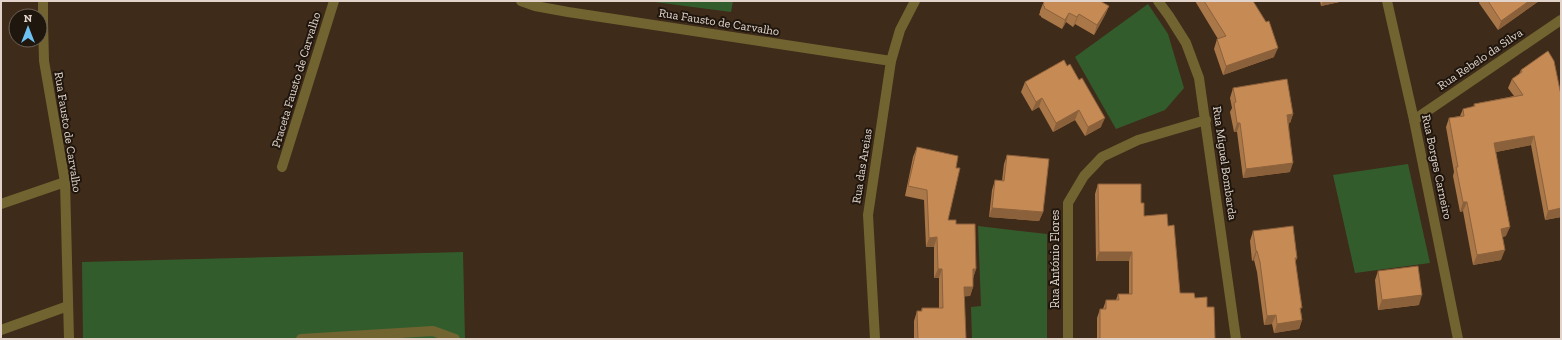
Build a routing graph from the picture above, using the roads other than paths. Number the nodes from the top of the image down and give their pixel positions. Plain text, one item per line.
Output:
1 (43, 1) edge
2 (334, 1) edge
3 (521, 1) edge
4 (915, 1) edge
5 (1158, 1) edge
6 (1387, 1) edge
7 (1561, 20) edge
8 (891, 61) junction
9 (1206, 120) junction
10 (1414, 120) junction
11 (282, 167) dead end
12 (65, 182) junction
13 (1, 204) edge
14 (68, 306) junction
15 (1, 330) edge
16 (69, 339) edge
17 (301, 339) edge
18 (456, 339) edge
19 (875, 339) edge
20 (1068, 339) edge
21 (1236, 339) edge
22 (1458, 339) edge

1 - 12 street, Rua Fausto de Carvalho
2 - 11 street, Praceta Fausto de Carvalho
3 - 8 street, Rua Fausto de Carvalho
4 - 8 street, Rua das Areias
5 - 9 street, Rua Miguel Bombarda
6 - 10 street, Rua Borges Carneiro
7 - 10 street, Rua Rebelo da Silva
8 - 19 street, Rua das Areias
9 - 20 street, Rua António Flores
9 - 21 street, Rua Miguel Bombarda
10 - 22 street, Rua Borges Carneiro
12 - 13 street
12 - 14 street, Rua Fausto de Carvalho
14 - 15 street
14 - 16 street, Rua Fausto de Carvalho
17 - 18 street

